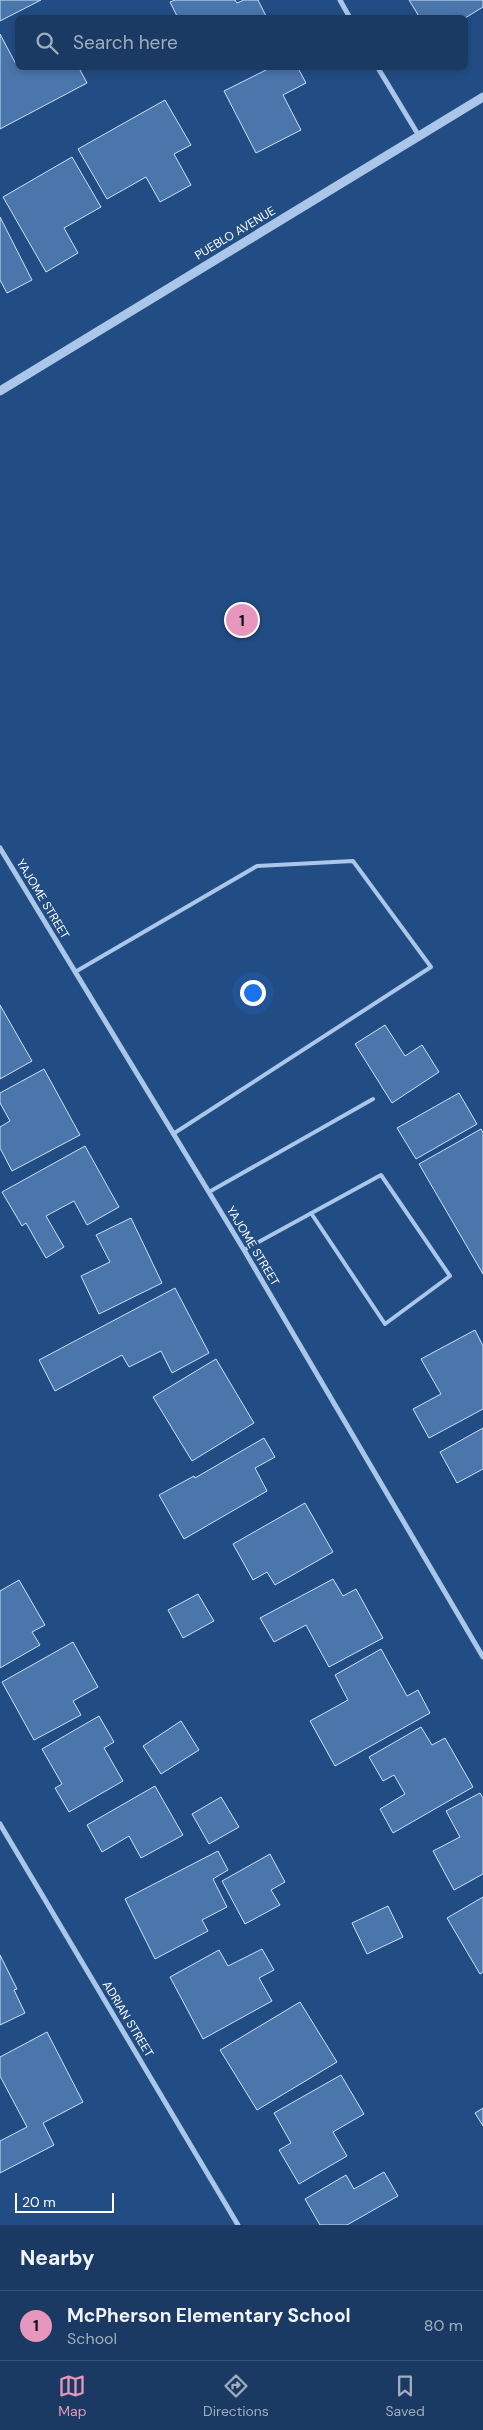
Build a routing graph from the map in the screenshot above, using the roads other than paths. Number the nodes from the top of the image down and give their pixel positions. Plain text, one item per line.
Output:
1 (340, 0) edge
2 (348, 15) edge
3 (379, 70) edge
4 (483, 97) edge
5 (419, 136) junction
6 (0, 391) edge
7 (0, 848) edge
8 (75, 972) junction
9 (373, 1099) dead end
10 (173, 1134) junction
11 (209, 1192) junction
12 (311, 1213) junction
13 (244, 1250) junction
14 (483, 1657) edge
15 (0, 1824) edge
16 (238, 2225) edge

1 - 2 street
3 - 5 street
4 - 5 street, PUEBLO AVENUE
5 - 6 street, PUEBLO AVENUE
7 - 8 street, YAJOME STREET
8 - 10 street, YAJOME STREET
8 - 10 lane
9 - 11 lane
10 - 11 street, YAJOME STREET
11 - 13 street, YAJOME STREET
12 - 12 lane
12 - 13 lane
13 - 14 street, YAJOME STREET
15 - 16 street, ADRIAN STREET

